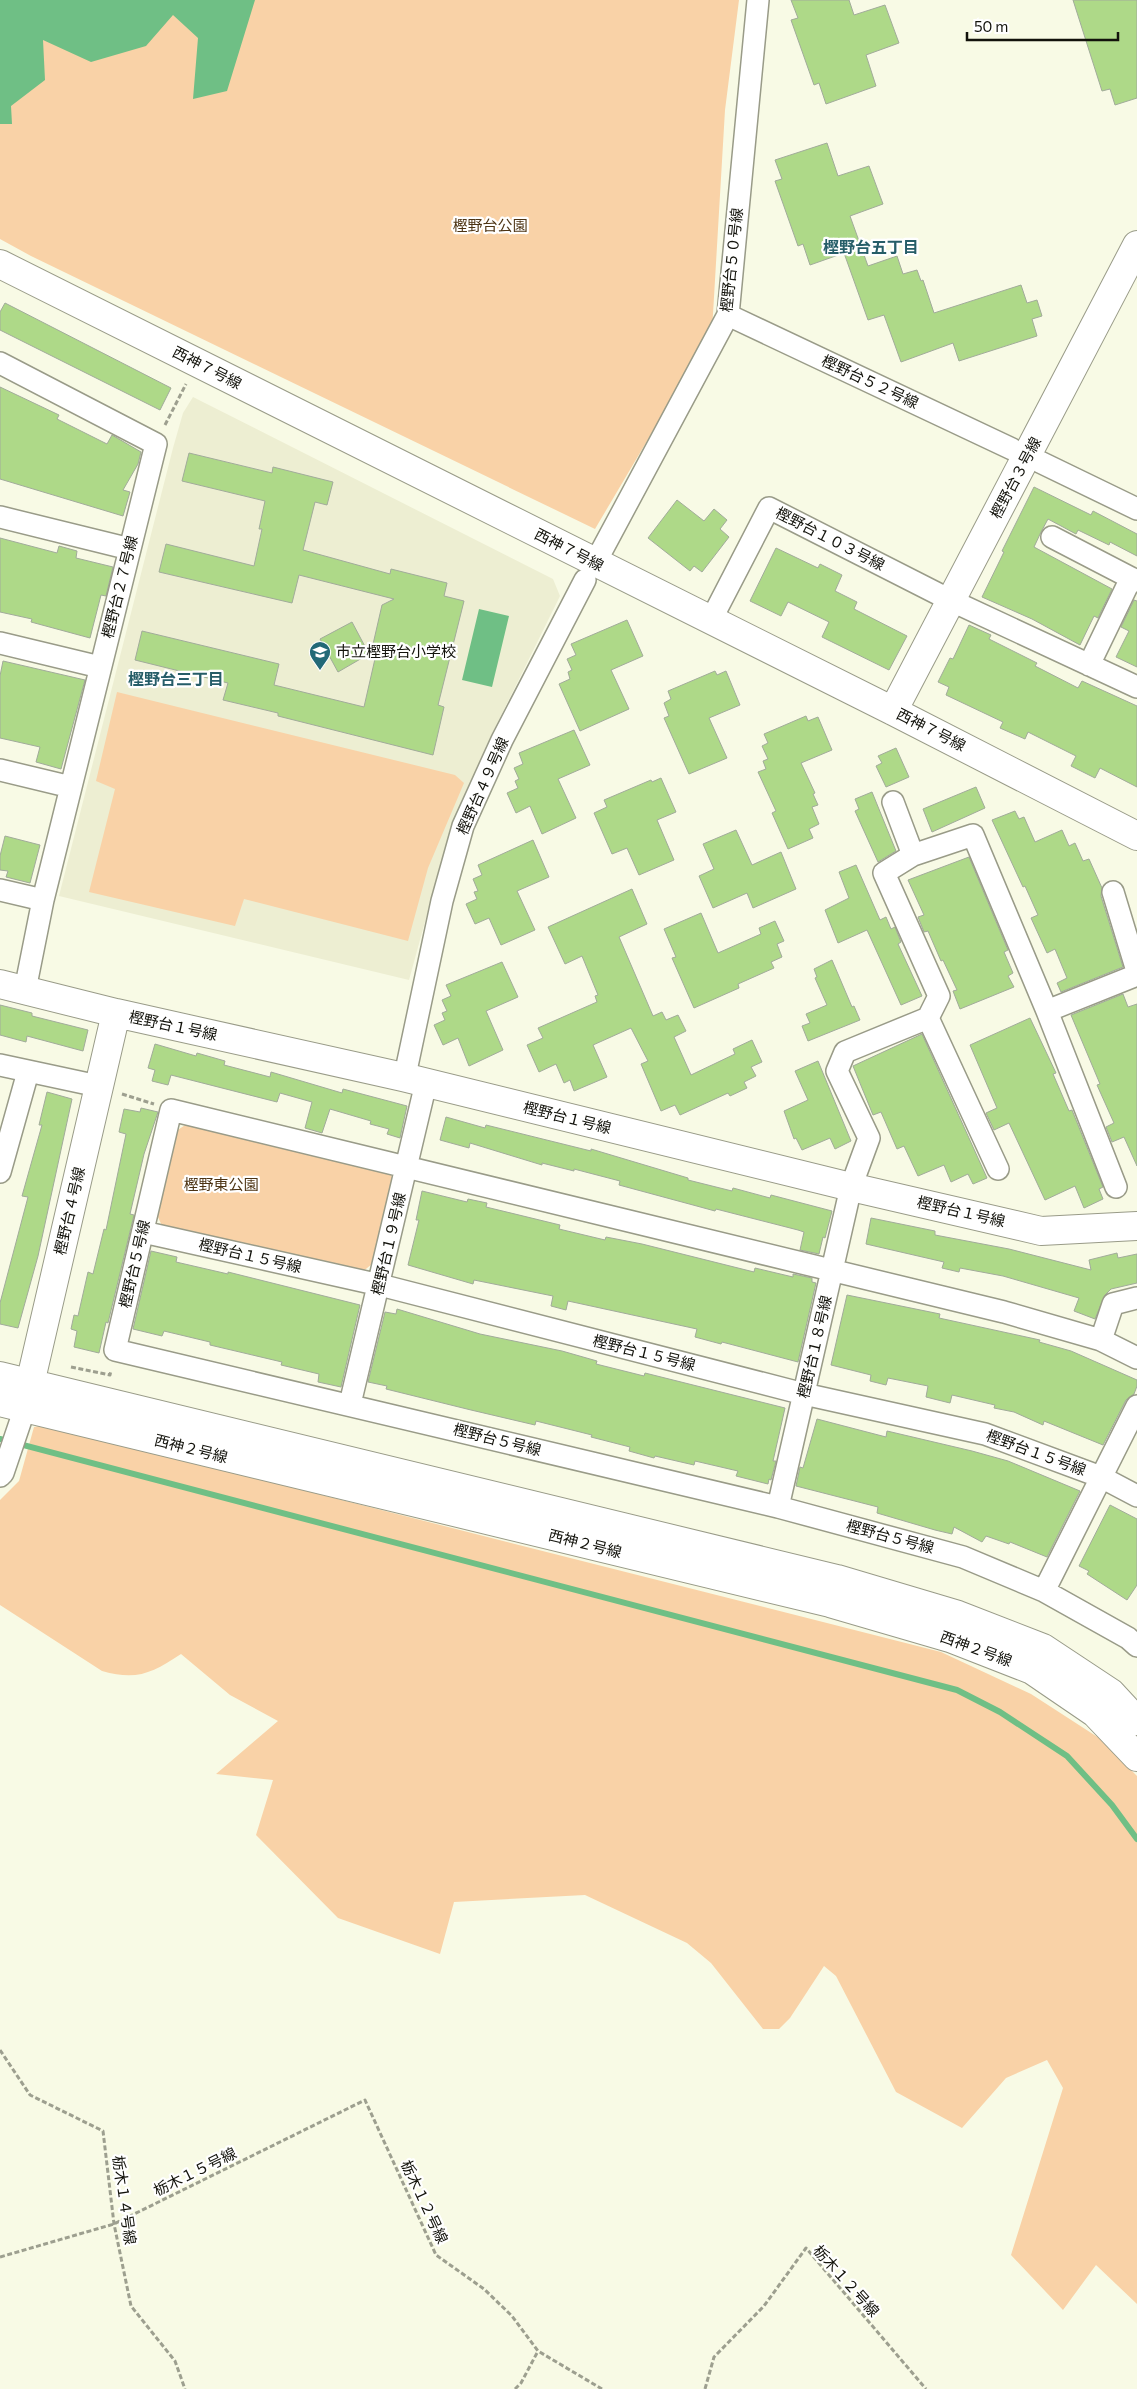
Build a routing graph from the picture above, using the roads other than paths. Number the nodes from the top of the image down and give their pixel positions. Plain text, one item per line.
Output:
1 (758, 0) edge
2 (1137, 244) edge
3 (0, 264) edge
4 (728, 315) junction
5 (0, 363) edge
6 (1012, 449) dead end
7 (1040, 462) dead end
8 (1137, 509) edge
9 (0, 517) edge
10 (1052, 537) dead end
11 (130, 549) junction
12 (602, 550) dead end
13 (1134, 579) edge
14 (585, 580) dead end
15 (950, 600) junction
16 (711, 620) junction
17 (0, 643) edge
18 (1089, 665) junction
19 (100, 667) junction
20 (1137, 687) edge
21 (893, 710) junction
22 (0, 770) edge
23 (71, 787) junction
24 (893, 802) dead end
25 (1137, 836) edge
26 (913, 855) junction
27 (0, 890) edge
28 (1113, 892) dead end
29 (43, 900) junction
30 (1137, 971) edge
31 (1137, 975) edge
32 (12, 987) edge
33 (1047, 1011) junction
34 (116, 1013) junction
35 (928, 1018) junction
36 (0, 1065) edge
37 (406, 1066) dead end
38 (28, 1072) junction
39 (426, 1084) junction
40 (98, 1086) junction
41 (407, 1167) junction
42 (998, 1169) dead end
43 (0, 1172) edge
44 (851, 1187) junction
45 (1116, 1187) dead end
46 (1137, 1226) edge
47 (143, 1232) junction
48 (832, 1271) junction
49 (380, 1285) junction
50 (1137, 1298) edge
51 (1101, 1340) junction
52 (1137, 1358) edge
53 (0, 1376) edge
54 (804, 1394) junction
55 (350, 1404) junction
56 (18, 1406) edge
57 (1137, 1406) edge
58 (0, 1476) edge
59 (1102, 1476) junction
60 (1137, 1496) edge
61 (778, 1507) junction
62 (1044, 1590) junction
63 (1137, 1646) edge
64 (1137, 1720) edge
65 (1137, 1757) edge

1 - 4 street, 樫野台５０号線
2 - 15 street, 樫野台３号線
3 - 16 street, 西神７号線
4 - 6 street, 樫野台５２号線
4 - 12 street, 樫野台５０号線
5 - 11 street, 樫野台２７号線
7 - 8 street
9 - 11 street
10 - 13 street
11 - 19 street, 樫野台２７号線
13 - 18 street
14 - 37 street, 樫野台４９号線
15 - 16 street, 樫野台１０３号線
15 - 18 street
15 - 21 street, 樫野台３号線
16 - 21 street, 西神７号線
17 - 19 street
18 - 20 street
19 - 23 street, 樫野台２７号線
21 - 25 street, 西神７号線
22 - 23 street
23 - 29 street, 樫野台２７号線
24 - 26 street
26 - 33 street
26 - 35 street
27 - 29 street
28 - 30 street
29 - 32 street, 樫野台２７号線
31 - 33 street
32 - 34 street, 樫野台１号線
33 - 45 street
34 - 39 street, 樫野台１号線
34 - 40 street, 樫野台４号線
35 - 42 street
35 - 44 street, 樫野台１８号線
36 - 38 street
38 - 40 street
38 - 43 street
39 - 41 street, 樫野台１９号線
39 - 44 street, 樫野台１号線
40 - 56 street, 樫野台４号線
41 - 47 street, 樫野台５号線
41 - 48 street
41 - 49 street, 樫野台１９号線
44 - 46 street, 樫野台１号線
44 - 48 street, 樫野台１８号線
47 - 49 street, 樫野台１５号線
47 - 55 street, 樫野台５号線
48 - 51 street
48 - 54 street, 樫野台１８号線
49 - 54 street, 樫野台１５号線
49 - 55 street, 樫野台１９号線
50 - 51 street
51 - 52 street
53 - 56 street, 西神２号線
54 - 59 street, 樫野台１５号線
54 - 61 street, 樫野台１８号線
55 - 61 street, 樫野台５号線
56 - 58 street
56 - 64 street, 西神２号線
56 - 65 street, 西神２号線
57 - 59 street
59 - 60 street, 樫野台１５号線
59 - 62 street
61 - 62 street, 樫野台５号線
62 - 63 street, 樫野台５号線

